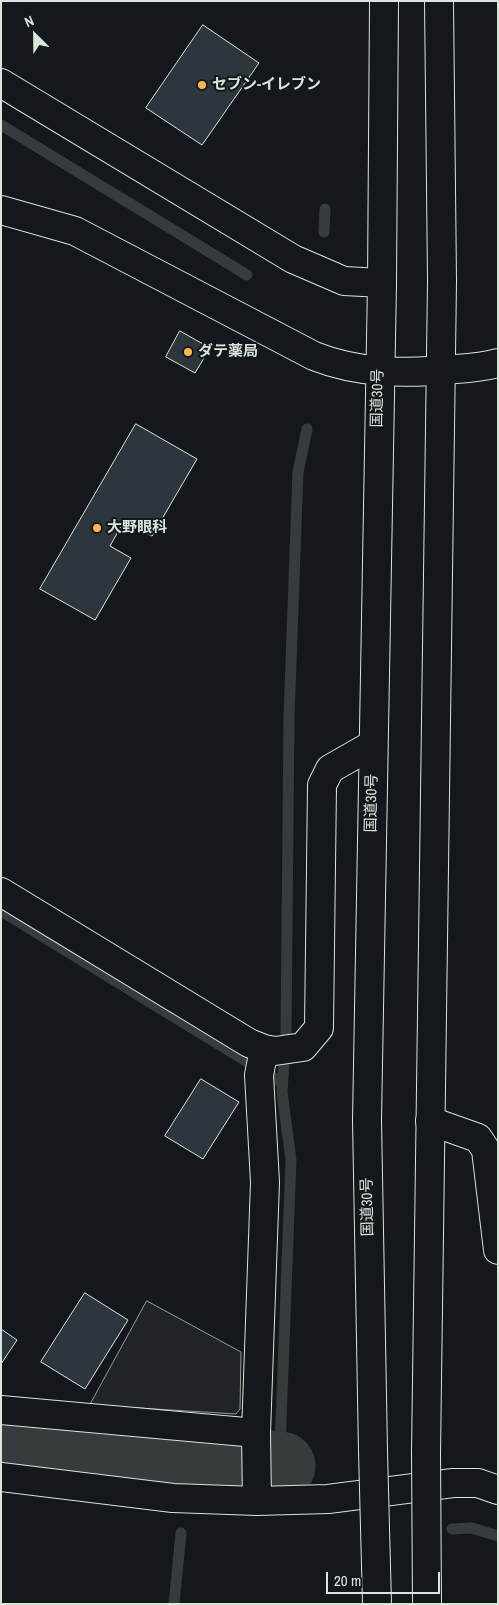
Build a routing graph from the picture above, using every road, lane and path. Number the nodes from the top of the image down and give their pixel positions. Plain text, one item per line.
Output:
1 (384, 1) edge
2 (439, 1) edge
3 (1, 83) edge
4 (1, 210) edge
5 (382, 283) junction
6 (498, 363) edge
7 (440, 371) junction
8 (379, 372) junction
9 (372, 745) junction
10 (1, 892) edge
11 (271, 1056) junction
12 (430, 1121) junction
13 (498, 1250) edge
14 (1, 1410) edge
15 (257, 1466) junction
16 (1, 1477) edge
17 (498, 1490) edge
18 (377, 1604) edge
19 (427, 1604) edge

1 - 5 main road, 国道30号
2 - 7 main road
3 - 5 main road
4 - 8 main road
5 - 8 main road, 国道30号
6 - 7 main road
7 - 8 main road
7 - 12 main road
8 - 9 main road, 国道30号
9 - 11 main road
9 - 18 main road, 国道30号, bridge
10 - 11 main road
11 - 15 main road
12 - 13 main road
12 - 19 main road, bridge
14 - 15 main road
15 - 16 main road
15 - 17 main road

